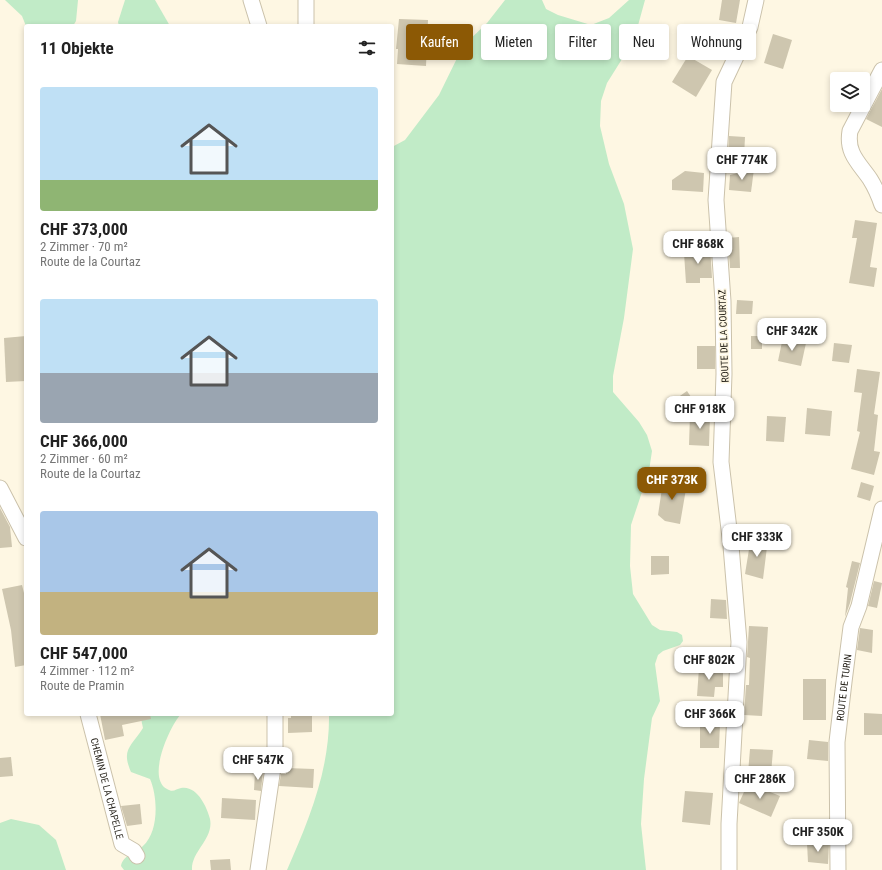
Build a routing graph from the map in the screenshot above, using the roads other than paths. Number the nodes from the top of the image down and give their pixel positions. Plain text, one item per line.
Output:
1 (251, 0) edge
2 (306, 0) edge
3 (756, 0) edge
4 (258, 24) edge
5 (306, 24) edge
6 (882, 70) edge
7 (882, 205) edge
8 (0, 488) edge
9 (882, 509) edge
10 (24, 534) edge
11 (89, 716) edge
12 (275, 716) edge
13 (137, 856) dead end
14 (258, 870) edge
15 (729, 870) edge
16 (838, 870) edge

1 - 4 street
2 - 5 street
3 - 15 street, ROUTE DE LA COURTAZ
6 - 7 street
8 - 10 street
9 - 16 street, ROUTE DE TURIN
11 - 13 street, CHEMIN DE LA CHAPELLE
12 - 14 street

